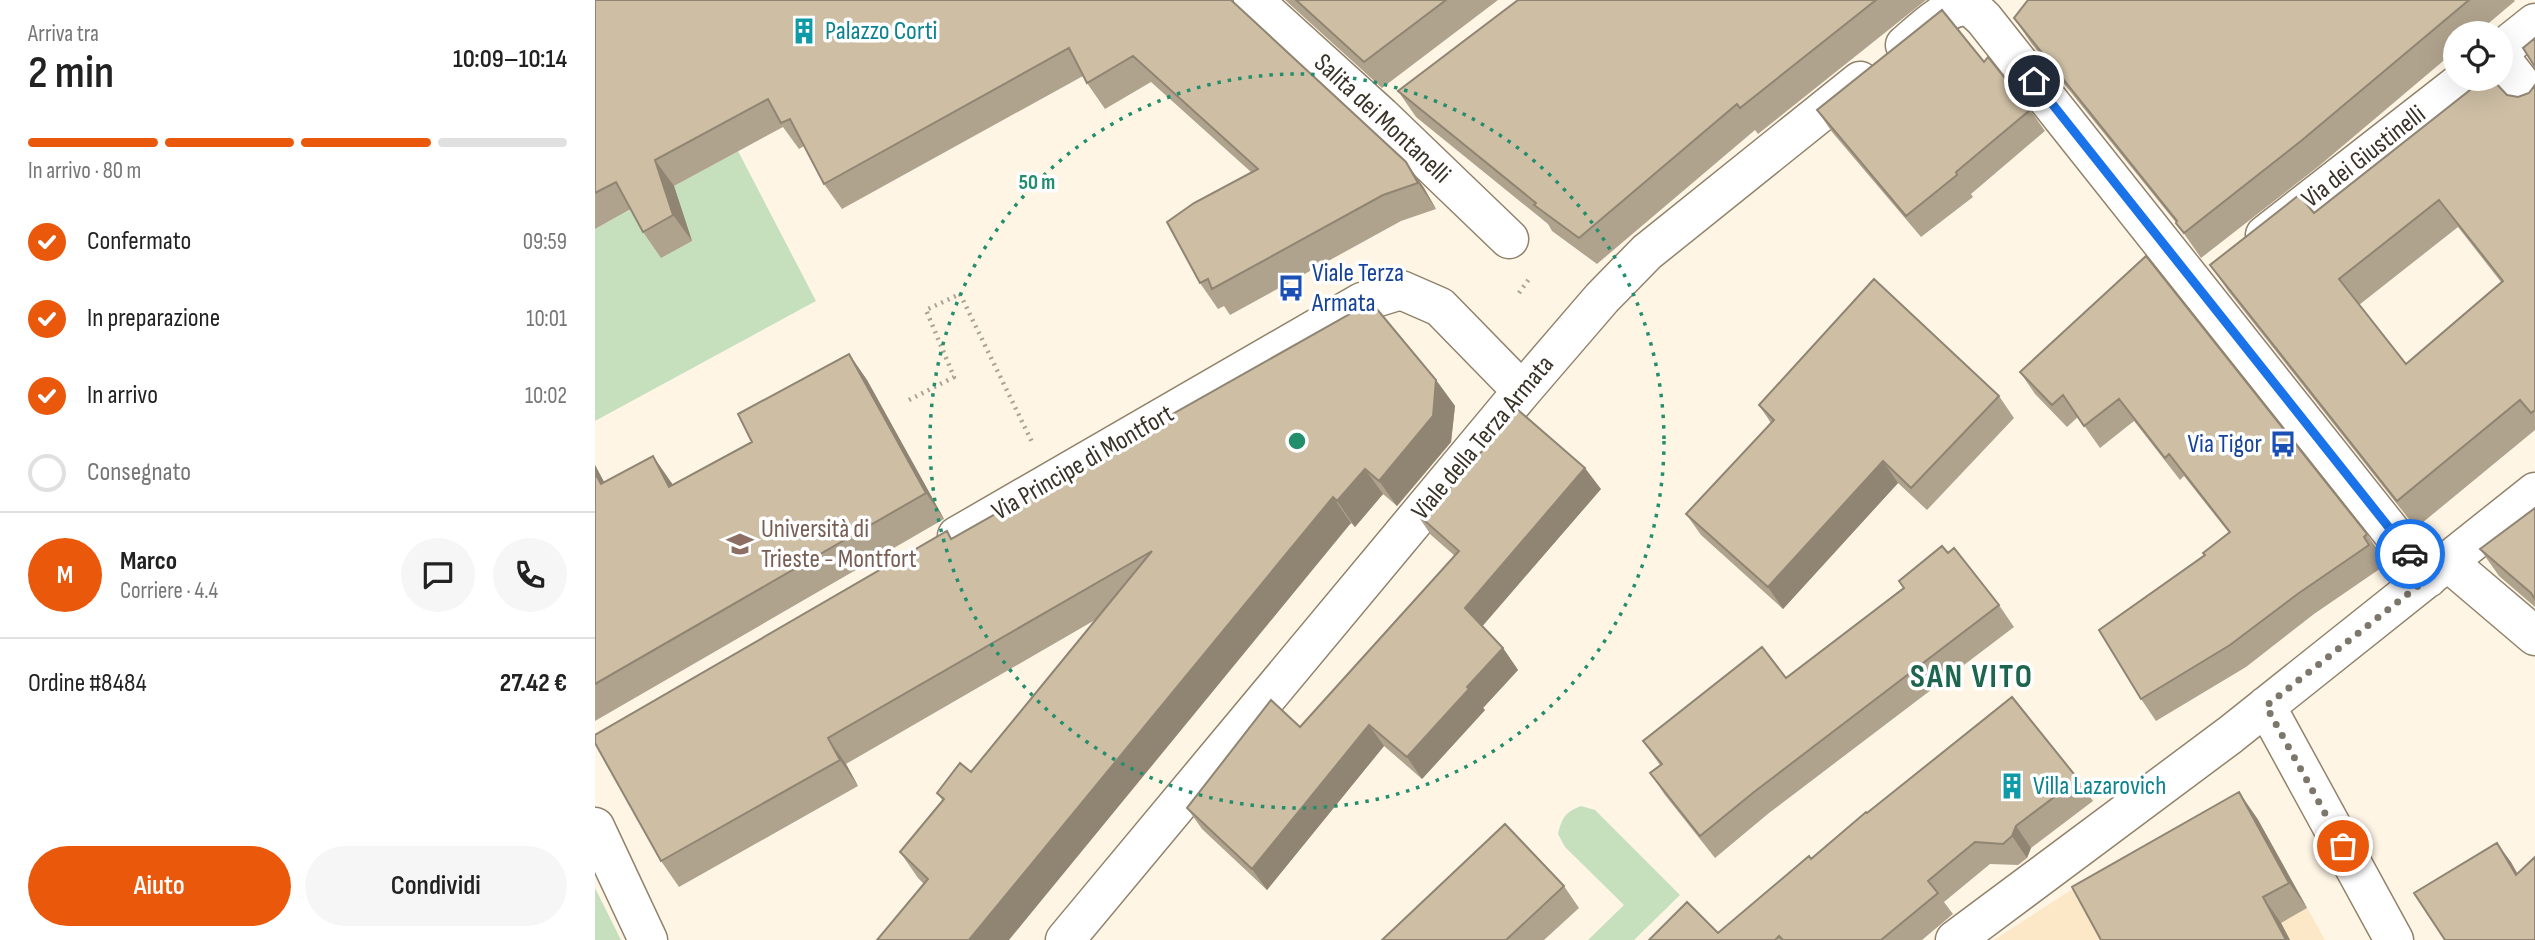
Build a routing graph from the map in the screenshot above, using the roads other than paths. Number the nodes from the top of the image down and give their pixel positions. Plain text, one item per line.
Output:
1 (1253, 0) edge
2 (2535, 23) edge
3 (2513, 40) edge
4 (2513, 74) edge
5 (1414, 91) edge
6 (2450, 91) edge
7 (2535, 102) edge
8 (1381, 116) junction
9 (1509, 239) dead end
10 (2198, 288) junction
11 (1521, 391) junction
12 (2535, 492) edge
13 (930, 552) edge
14 (2438, 570) junction
15 (2535, 636) edge
16 (2266, 706) junction
17 (595, 827) edge
18 (648, 940) edge
19 (1065, 940) edge
20 (1955, 940) edge
21 (2394, 940) edge

1 - 8 street, Salita dei Montanelli
2 - 3 street
4 - 7 street
5 - 8 street
6 - 10 street, Via dei Giustinelli
8 - 9 street, Salita dei Montanelli
10 - 11 street, Viale della Terza Armata
10 - 14 street
11 - 13 street, Via Principe di Montfort
11 - 19 street, Viale della Terza Armata
12 - 14 street
14 - 15 street
14 - 16 street
16 - 20 street
16 - 21 street
17 - 18 street

